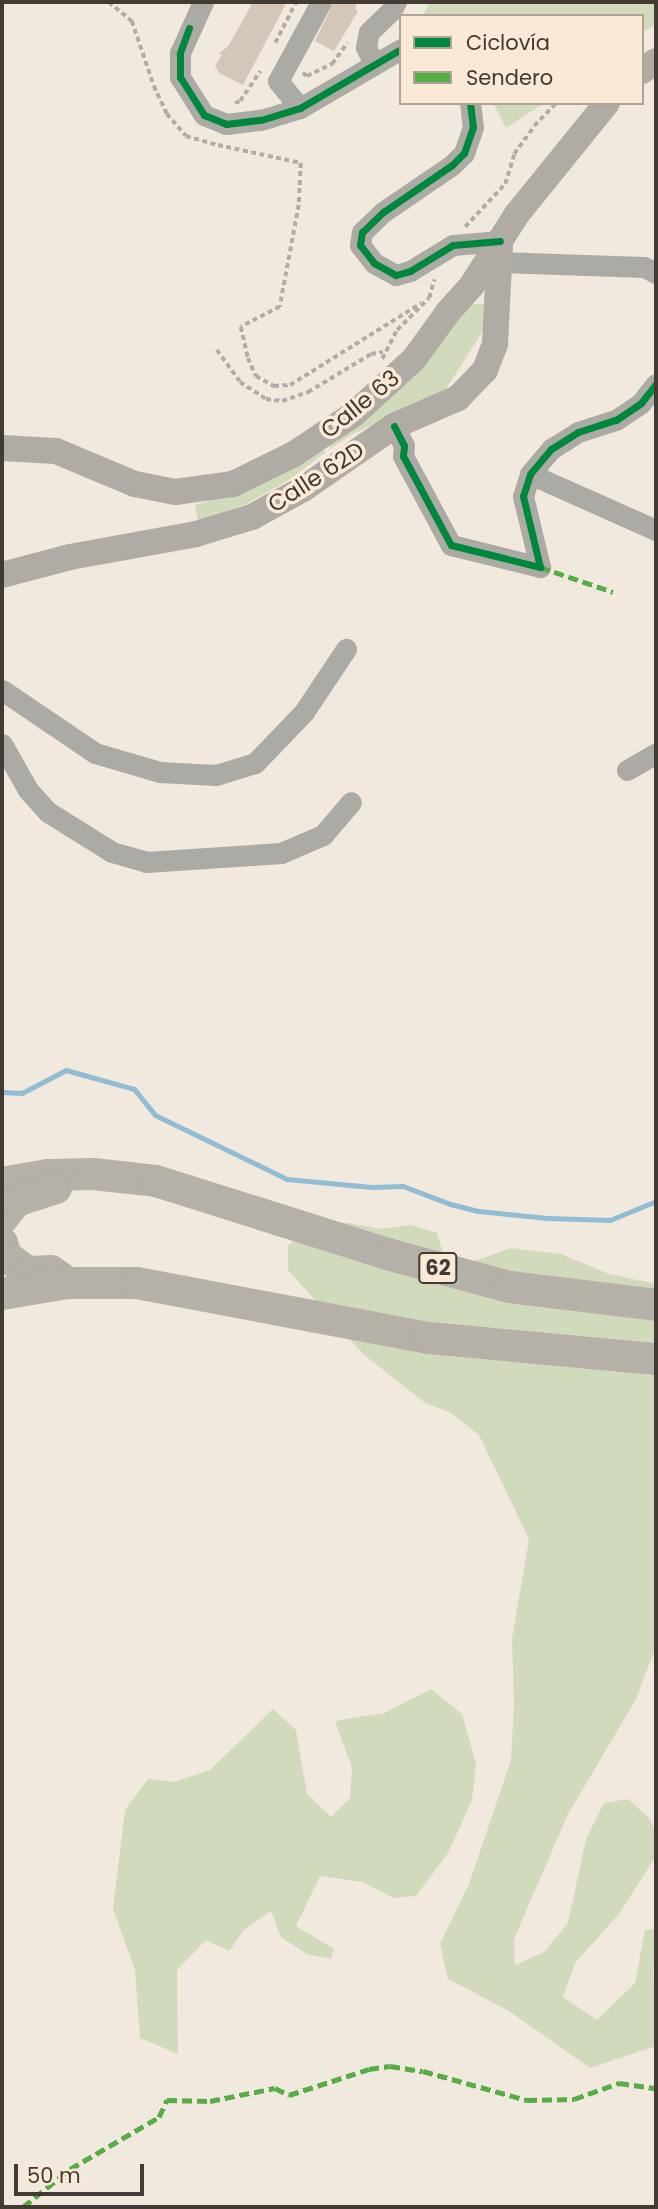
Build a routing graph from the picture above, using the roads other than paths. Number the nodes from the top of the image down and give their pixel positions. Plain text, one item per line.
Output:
1 (203, 2) edge
2 (321, 2) edge
3 (396, 2) edge
4 (399, 50) edge
5 (374, 64) junction
6 (470, 105) edge
7 (605, 105) edge
8 (300, 108) junction
9 (499, 252) junction
10 (656, 273) edge
11 (656, 384) edge
12 (394, 426) junction
13 (2, 448) edge
14 (530, 474) junction
15 (656, 530) edge
16 (2, 575) edge
17 (346, 649) dead end
18 (2, 690) edge
19 (2, 744) edge
20 (656, 753) edge
21 (627, 771) dead end
22 (351, 802) dead end
23 (93, 1174) junction
24 (2, 1183) edge
25 (2, 1219) edge
26 (2, 1242) edge
27 (67, 1283) junction
28 (2, 1294) edge
29 (656, 1305) edge
30 (656, 1359) edge

1 - 8 street
2 - 8 street
3 - 5 street
4 - 5 street
5 - 8 street
6 - 9 street
7 - 9 main road, Calle 63
9 - 10 street
9 - 12 main road, Calle 62D
9 - 13 main road, Calle 63
11 - 14 street
12 - 14 street
12 - 16 main road, Calle 62D
14 - 15 street
17 - 18 street
19 - 22 street
20 - 21 street
23 - 24 highway, 62
23 - 25 highway
23 - 29 highway, 62
26 - 27 highway
27 - 28 highway
27 - 30 highway

